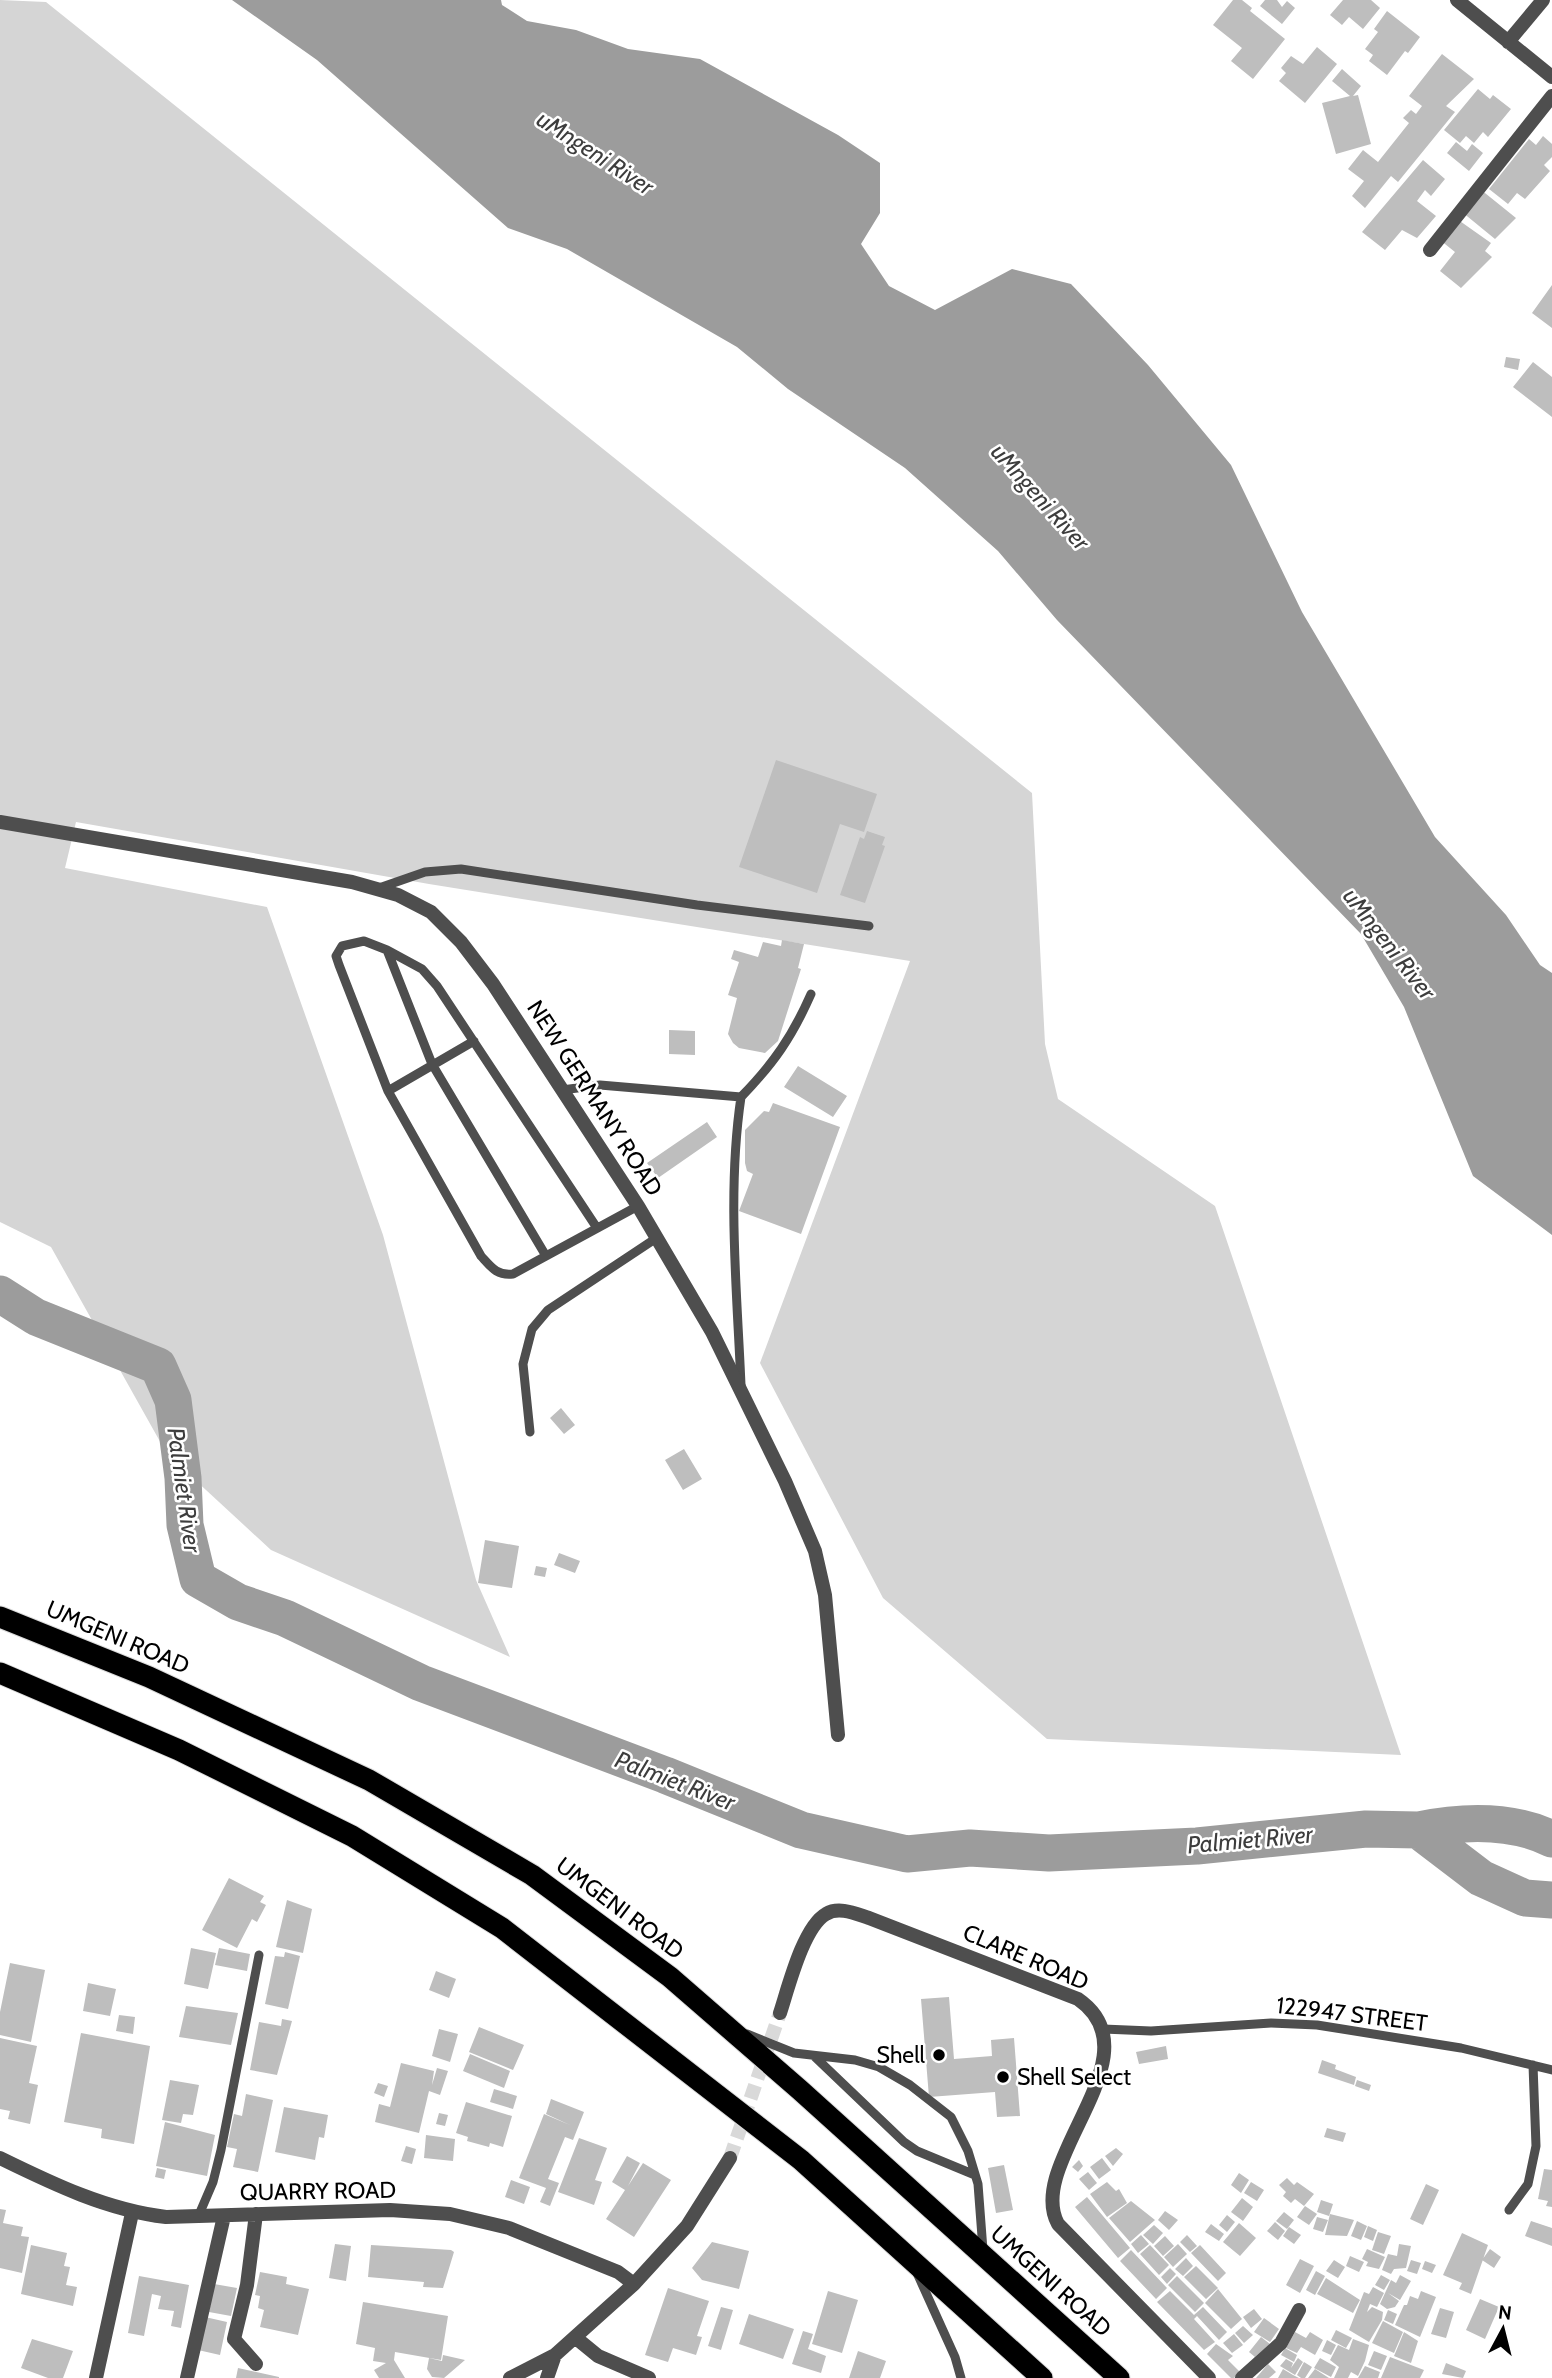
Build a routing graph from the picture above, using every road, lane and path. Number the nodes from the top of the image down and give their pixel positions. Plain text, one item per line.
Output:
1 (1457, 0) edge
2 (1543, 0) edge
3 (1508, 42) junction
4 (1552, 77) edge
5 (1552, 96) edge
6 (1430, 250) dead end
7 (0, 822) edge
8 (377, 888) junction
9 (869, 926) dead end
10 (387, 950) junction
11 (811, 994) dead end
12 (474, 1041) junction
13 (432, 1064) junction
14 (562, 1090) junction
15 (388, 1091) junction
16 (741, 1097) junction
17 (638, 1206) junction
18 (597, 1228) junction
19 (658, 1237) junction
20 (545, 1256) junction
21 (741, 1392) junction
22 (530, 1432) dead end
23 (0, 1617) edge
24 (0, 1673) edge
25 (838, 1735) dead end
26 (260, 1955) dead end
27 (780, 2013) tunnel mouth
28 (727, 2027) junction
29 (1103, 2029) junction
30 (815, 2057) junction
31 (1533, 2064) junction
32 (1552, 2070) edge
33 (0, 2158) edge
34 (730, 2158) tunnel mouth
35 (975, 2175) junction
36 (1509, 2210) dead end
37 (132, 2213) junction
38 (256, 2214) junction
39 (224, 2216) junction
40 (198, 2217) junction
41 (983, 2255) junction
42 (910, 2258) junction
43 (634, 2284) junction
44 (1299, 2310) dead end
45 (576, 2338) junction
46 (555, 2356) junction
47 (256, 2364) dead end
48 (96, 2378) edge
49 (187, 2378) edge
50 (510, 2378) edge
51 (547, 2378) edge
52 (649, 2378) edge
53 (961, 2378) edge
54 (1042, 2378) edge
55 (1119, 2378) edge
56 (1209, 2378) edge
57 (1242, 2378) edge

1 - 3 street
2 - 3 street
3 - 4 street
5 - 6 street
7 - 8 street, NEW GERMANY ROAD
8 - 9 lane
8 - 14 street, NEW GERMANY ROAD
10 - 12 lane
10 - 13 lane
10 - 15 lane
11 - 16 lane
12 - 13 lane
12 - 18 lane
13 - 15 lane
13 - 20 lane
14 - 16 lane
14 - 17 street, NEW GERMANY ROAD
15 - 20 lane
16 - 21 lane
17 - 18 lane
17 - 19 street, NEW GERMANY ROAD
18 - 20 lane
19 - 21 street, NEW GERMANY ROAD
19 - 22 lane
21 - 25 street, NEW GERMANY ROAD
23 - 28 highway, UMGENI ROAD
24 - 42 highway
26 - 40 lane
27 - 29 street, CLARE ROAD
28 - 30 lane
28 - 41 highway, UMGENI ROAD
29 - 31 lane, 122947 STREET
29 - 56 street
30 - 35 lane
30 - 35 lane
31 - 32 lane, 122947 STREET
31 - 36 lane
33 - 37 street, QUARRY ROAD
34 - 43 street
35 - 41 lane
37 - 40 street, QUARRY ROAD
37 - 48 street
38 - 39 street, QUARRY ROAD
38 - 43 street, QUARRY ROAD
38 - 47 street
39 - 40 street, QUARRY ROAD
39 - 49 street
41 - 55 highway, UMGENI ROAD
42 - 53 lane
42 - 54 highway
43 - 45 street
44 - 57 street
45 - 46 street
45 - 52 street
46 - 50 street
46 - 51 street

